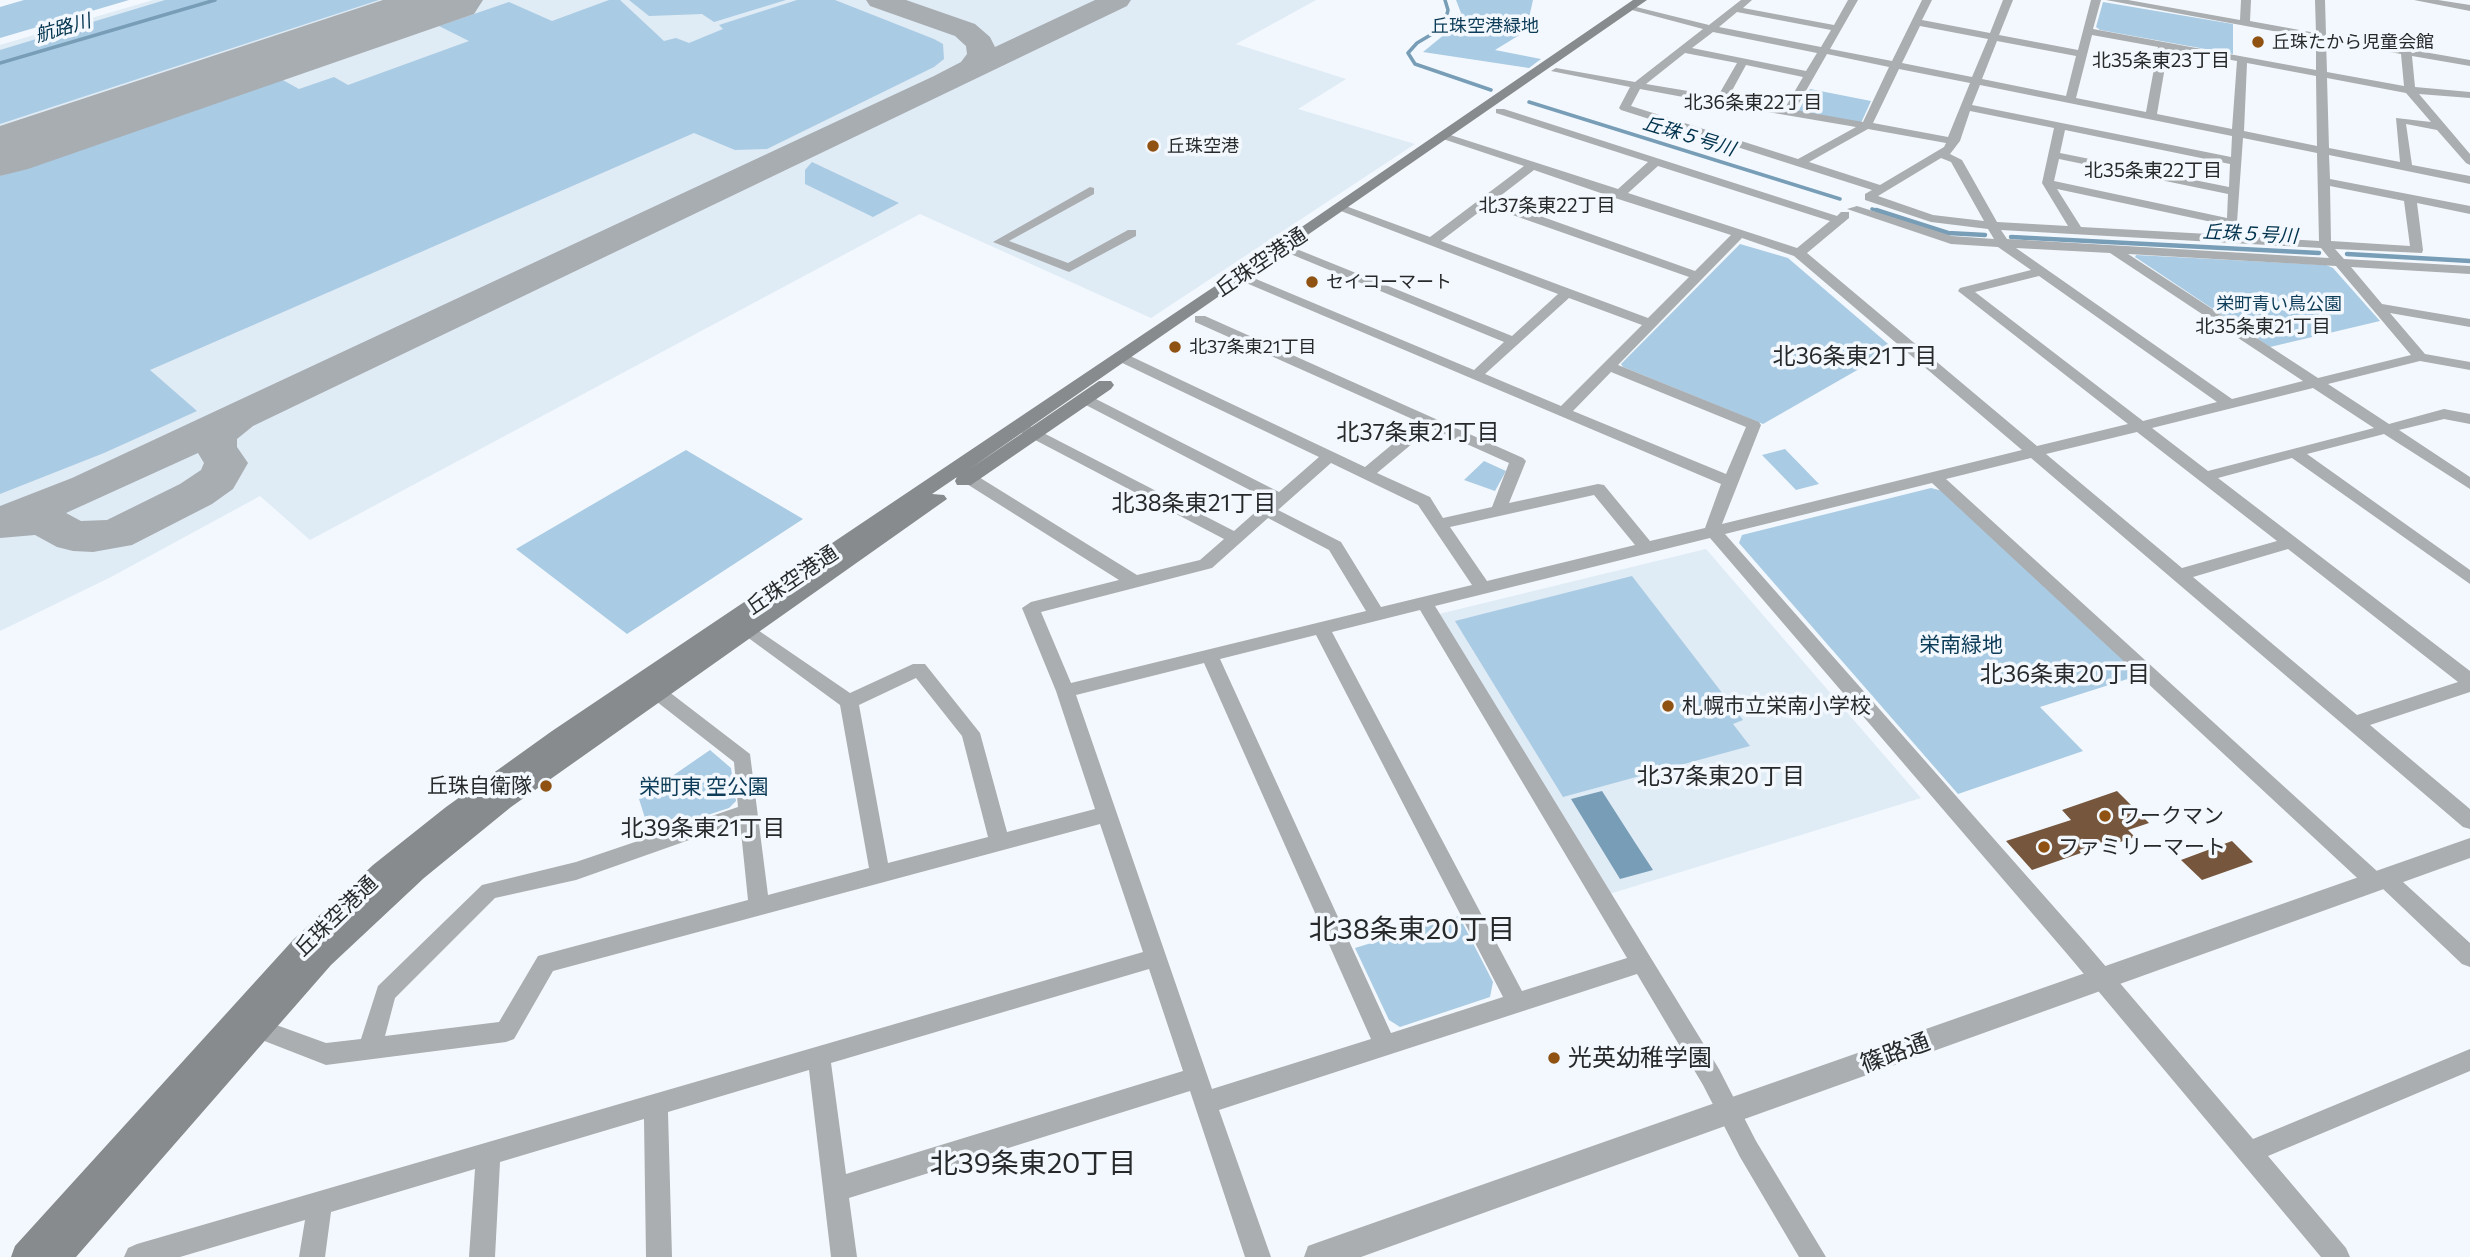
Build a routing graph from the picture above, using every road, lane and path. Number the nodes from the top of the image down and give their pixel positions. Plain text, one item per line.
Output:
1 (1658, 0) edge
2 (1747, 0) edge
3 (1847, 0) edge
4 (1853, 0) edge
5 (1927, 0) edge
6 (2008, 0) edge
7 (2096, 0) edge
8 (2111, 0) edge
9 (2246, 0) edge
10 (2320, 0) edge
11 (2419, 0) edge
12 (2469, 0) edge
13 (2170, 5) edge
14 (1639, 6) edge
15 (2470, 8) edge
16 (1734, 9) junction
17 (2470, 14) edge
18 (1916, 22) junction
19 (2245, 23) junction
20 (1710, 28) junction
21 (1836, 28) junction
22 (2088, 31) junction
23 (2321, 36) junction
24 (1994, 37) junction
25 (2163, 45) junction
26 (1682, 49) junction
27 (1823, 51) junction
28 (2406, 51) junction
29 (2082, 54) junction
30 (2242, 60) junction
31 (1743, 61) junction
32 (2470, 63) edge
33 (1896, 65) junction
34 (1556, 71) junction
35 (2321, 74) junction
36 (1809, 75) junction
37 (1977, 81) junction
38 (1636, 86) junction
39 (2410, 90) junction
40 (2470, 95) edge
41 (2070, 100) junction
42 (1721, 101) junction
43 (1967, 107) junction
44 (1500, 111) junction
45 (1788, 113) junction
46 (2151, 116) junction
47 (1866, 126) junction
48 (2060, 126) junction
49 (2442, 127) junction
50 (2236, 133) junction
51 (1451, 138) junction
52 (1954, 141) junction
53 (2323, 150) junction
54 (1943, 155) junction
55 (2054, 155) junction
56 (2235, 161) junction
57 (2470, 161) edge
58 (1655, 162) junction
59 (1800, 162) junction
60 (1533, 165) junction
61 (2406, 167) junction
62 (2470, 180) edge
63 (2324, 181) junction
64 (2048, 183) junction
65 (1882, 189) junction
66 (1090, 191) dead end
67 (2233, 191) junction
68 (1619, 195) junction
69 (1869, 197) junction
70 (2410, 198) junction
71 (1486, 201) junction
72 (1853, 209) junction
73 (1345, 210) junction
74 (2470, 210) edge
75 (1838, 220) junction
76 (2232, 223) junction
77 (1994, 226) junction
78 (2078, 232) junction
79 (1132, 233) dead end
80 (1740, 233) junction
81 (2231, 240) junction
82 (1433, 241) junction
83 (2003, 244) junction
84 (2325, 245) junction
85 (2114, 251) junction
86 (1294, 253) junction
87 (1799, 253) junction
88 (2341, 263) junction
89 (2470, 270) edge
90 (2042, 271) junction
91 (1698, 276) junction
92 (1246, 280) junction
93 (1569, 291) junction
94 (2378, 307) junction
95 (1200, 319) junction
96 (1650, 323) junction
97 (2470, 323) edge
98 (1513, 341) junction
99 (2420, 357) junction
100 (1128, 360) junction
101 (1608, 366) junction
102 (2470, 366) edge
103 (1476, 375) junction
104 (2315, 382) junction
105 (1085, 399) junction
106 (2228, 403) junction
107 (1564, 411) junction
108 (2470, 419) edge
109 (1430, 421) junction
110 (2140, 425) junction
111 (2385, 428) junction
112 (1026, 430) junction
113 (2034, 451) junction
114 (2295, 453) junction
115 (1329, 456) junction
116 (962, 474) junction
117 (1366, 474) junction
118 (2206, 476) junction
119 (1936, 477) junction
120 (1730, 482) junction
121 (2470, 485) edge
122 (1280, 499) junction
123 (1267, 511) junction
124 (1498, 511) junction
125 (1439, 524) junction
126 (1713, 531) junction
127 (1235, 538) junction
128 (2289, 542) junction
129 (1646, 547) junction
130 (2179, 575) junction
131 (2470, 578) edge
132 (1137, 583) junction
133 (1482, 587) junction
134 (1423, 602) junction
135 (1377, 614) junction
136 (1321, 628) junction
137 (749, 630) junction
138 (1209, 655) junction
139 (2470, 683) edge
140 (1065, 691) junction
141 (658, 693) junction
142 (849, 702) junction
143 (2354, 723) junction
144 (749, 811) junction
145 (1106, 814) junction
146 (2470, 821) edge
147 (1000, 843) junction
148 (2470, 848) edge
149 (880, 875) junction
150 (2380, 880) junction
151 (759, 907) junction
152 (2470, 957) edge
153 (1154, 958) junction
154 (1642, 963) junction
155 (2100, 978) junction
156 (1517, 1003) junction
157 (257, 1028) junction
158 (1385, 1045) junction
159 (370, 1048) junction
160 (819, 1057) junction
161 (2470, 1060) edge
162 (1196, 1078) junction
163 (1205, 1102) junction
164 (656, 1105) junction
165 (1730, 1113) junction
166 (2247, 1153) junction
167 (488, 1154) junction
168 (835, 1190) junction
169 (320, 1202) junction
170 (26, 1257) edge
171 (56, 1257) edge
172 (137, 1257) edge
173 (312, 1257) edge
174 (482, 1257) edge
175 (659, 1257) edge
176 (844, 1257) edge
177 (1258, 1257) edge
178 (1319, 1257) edge
179 (1813, 1257) edge
180 (2337, 1257) edge

1 - 14 main road, 丘珠空港通
2 - 16 street
3 - 4 street
4 - 21 street
5 - 18 street
6 - 24 street
7 - 22 street
8 - 13 street
9 - 19 street
10 - 23 street
11 - 15 street
12 - 15 street
13 - 19 street
14 - 20 street
14 - 34 main road, 丘珠空港通
14 - 51 main road, 丘珠空港通
15 - 17 street
16 - 20 street
16 - 21 street
18 - 24 street
18 - 33 street
19 - 23 street
20 - 26 street
20 - 27 street
21 - 27 street
22 - 25 street
22 - 29 street
23 - 28 street
23 - 35 street
24 - 29 street
24 - 37 street
25 - 30 street
25 - 46 street
26 - 31 street
26 - 38 street
27 - 33 street
27 - 36 street
28 - 32 street
28 - 39 street
29 - 41 street
30 - 35 street
30 - 50 street
31 - 36 street
31 - 42 street
33 - 37 street
33 - 47 street
34 - 38 street
34 - 44 main road, 丘珠空港通
35 - 39 street
35 - 53 street
36 - 45 street
37 - 41 street
37 - 43 street
38 - 42 street
38 - 59 street
39 - 40 street
39 - 49 street
41 - 46 street
42 - 45 street
43 - 48 street
43 - 52 street
44 - 51 main road, 丘珠空港通
44 - 58 street
45 - 47 street
46 - 50 street
47 - 52 street
47 - 59 street
48 - 55 street
48 - 56 street
49 - 57 street
49 - 61 street
50 - 53 street
50 - 56 street
51 - 60 street
51 - 73 main road, 丘珠空港通
52 - 54 street
53 - 61 street
53 - 63 street
54 - 65 street
54 - 77 street
55 - 64 street
55 - 67 street
56 - 67 street
58 - 68 street
58 - 75 street
59 - 65 street
60 - 68 street
60 - 71 street
61 - 62 street
63 - 70 street
63 - 84 street
64 - 76 street
64 - 78 street
65 - 69 street
66 - 79 street
67 - 76 street
68 - 80 street
69 - 72 street
69 - 77 street
70 - 74 street
70 - 84 street
71 - 82 street
71 - 91 street
72 - 75 street
72 - 83 street
73 - 82 street
73 - 86 main road, 丘珠空港通
73 - 92 main road, 丘珠空港通
75 - 87 street
76 - 81 street
77 - 78 street
77 - 83 street
78 - 81 street
80 - 87 street
80 - 91 street
81 - 84 street
82 - 93 street
83 - 85 street
83 - 90 street
84 - 88 street
85 - 88 street
85 - 104 street
86 - 92 main road, 丘珠空港通
86 - 98 street
87 - 113 street
88 - 89 street
88 - 94 street
90 - 106 street
90 - 110 street
91 - 96 street
92 - 95 main road, 丘珠空港通
92 - 100 main road, 丘珠空港通
92 - 103 street
93 - 96 street
93 - 98 street
94 - 97 street
94 - 99 street
95 - 100 main road, 丘珠空港通
95 - 109 street
96 - 101 street
98 - 103 street
99 - 102 street
99 - 104 street
100 - 105 main road, 丘珠空港通
100 - 112 main road, 丘珠空港通
100 - 115 street
101 - 107 street
101 - 120 street
103 - 107 street
104 - 106 street
104 - 111 street
105 - 112 main road, 丘珠空港通
105 - 122 street
106 - 110 street
107 - 120 street
108 - 111 street
109 - 117 street
109 - 124 street
110 - 113 street
110 - 118 street
111 - 114 street
111 - 121 street
112 - 116 main road, 丘珠空港通
112 - 127 street
113 - 119 street
113 - 130 street
114 - 118 street
114 - 131 street
115 - 117 street
115 - 122 street
116 - 132 street
116 - 137 main road, 丘珠空港通
116 - 170 main road, 丘珠空港通
117 - 125 street
118 - 128 street
119 - 126 street
119 - 150 street
120 - 126 street
122 - 123 street
123 - 127 street
123 - 135 street
124 - 125 street
124 - 129 street
125 - 133 street
126 - 129 street
126 - 155 street
127 - 132 street
128 - 130 street
128 - 139 street
129 - 133 street
130 - 143 street
132 - 140 street
133 - 134 street
134 - 135 street
134 - 154 street
135 - 136 street
136 - 138 street
136 - 156 street
137 - 141 main road, 丘珠空港通
137 - 142 street
138 - 140 street
138 - 158 street
139 - 143 street
140 - 145 street
141 - 144 street
141 - 157 main road, 丘珠空港通
142 - 147 street
142 - 149 street
143 - 146 street
144 - 151 street
144 - 159 street
145 - 147 street
145 - 153 street
147 - 149 street
148 - 150 street, 篠路通
149 - 151 street
150 - 152 street
150 - 155 street, 篠路通
151 - 159 street
153 - 160 street
153 - 162 street
154 - 156 street
154 - 165 street
155 - 165 street, 篠路通
155 - 166 street
156 - 158 street
157 - 159 street
157 - 171 main road, 丘珠空港通
158 - 163 street
160 - 164 street
160 - 168 street
161 - 166 street
162 - 163 street
162 - 168 street
163 - 177 street
164 - 167 street
164 - 175 street
165 - 178 street, 篠路通
165 - 179 street
166 - 180 street
167 - 169 street
167 - 174 street
168 - 176 street
169 - 172 street
169 - 173 street

